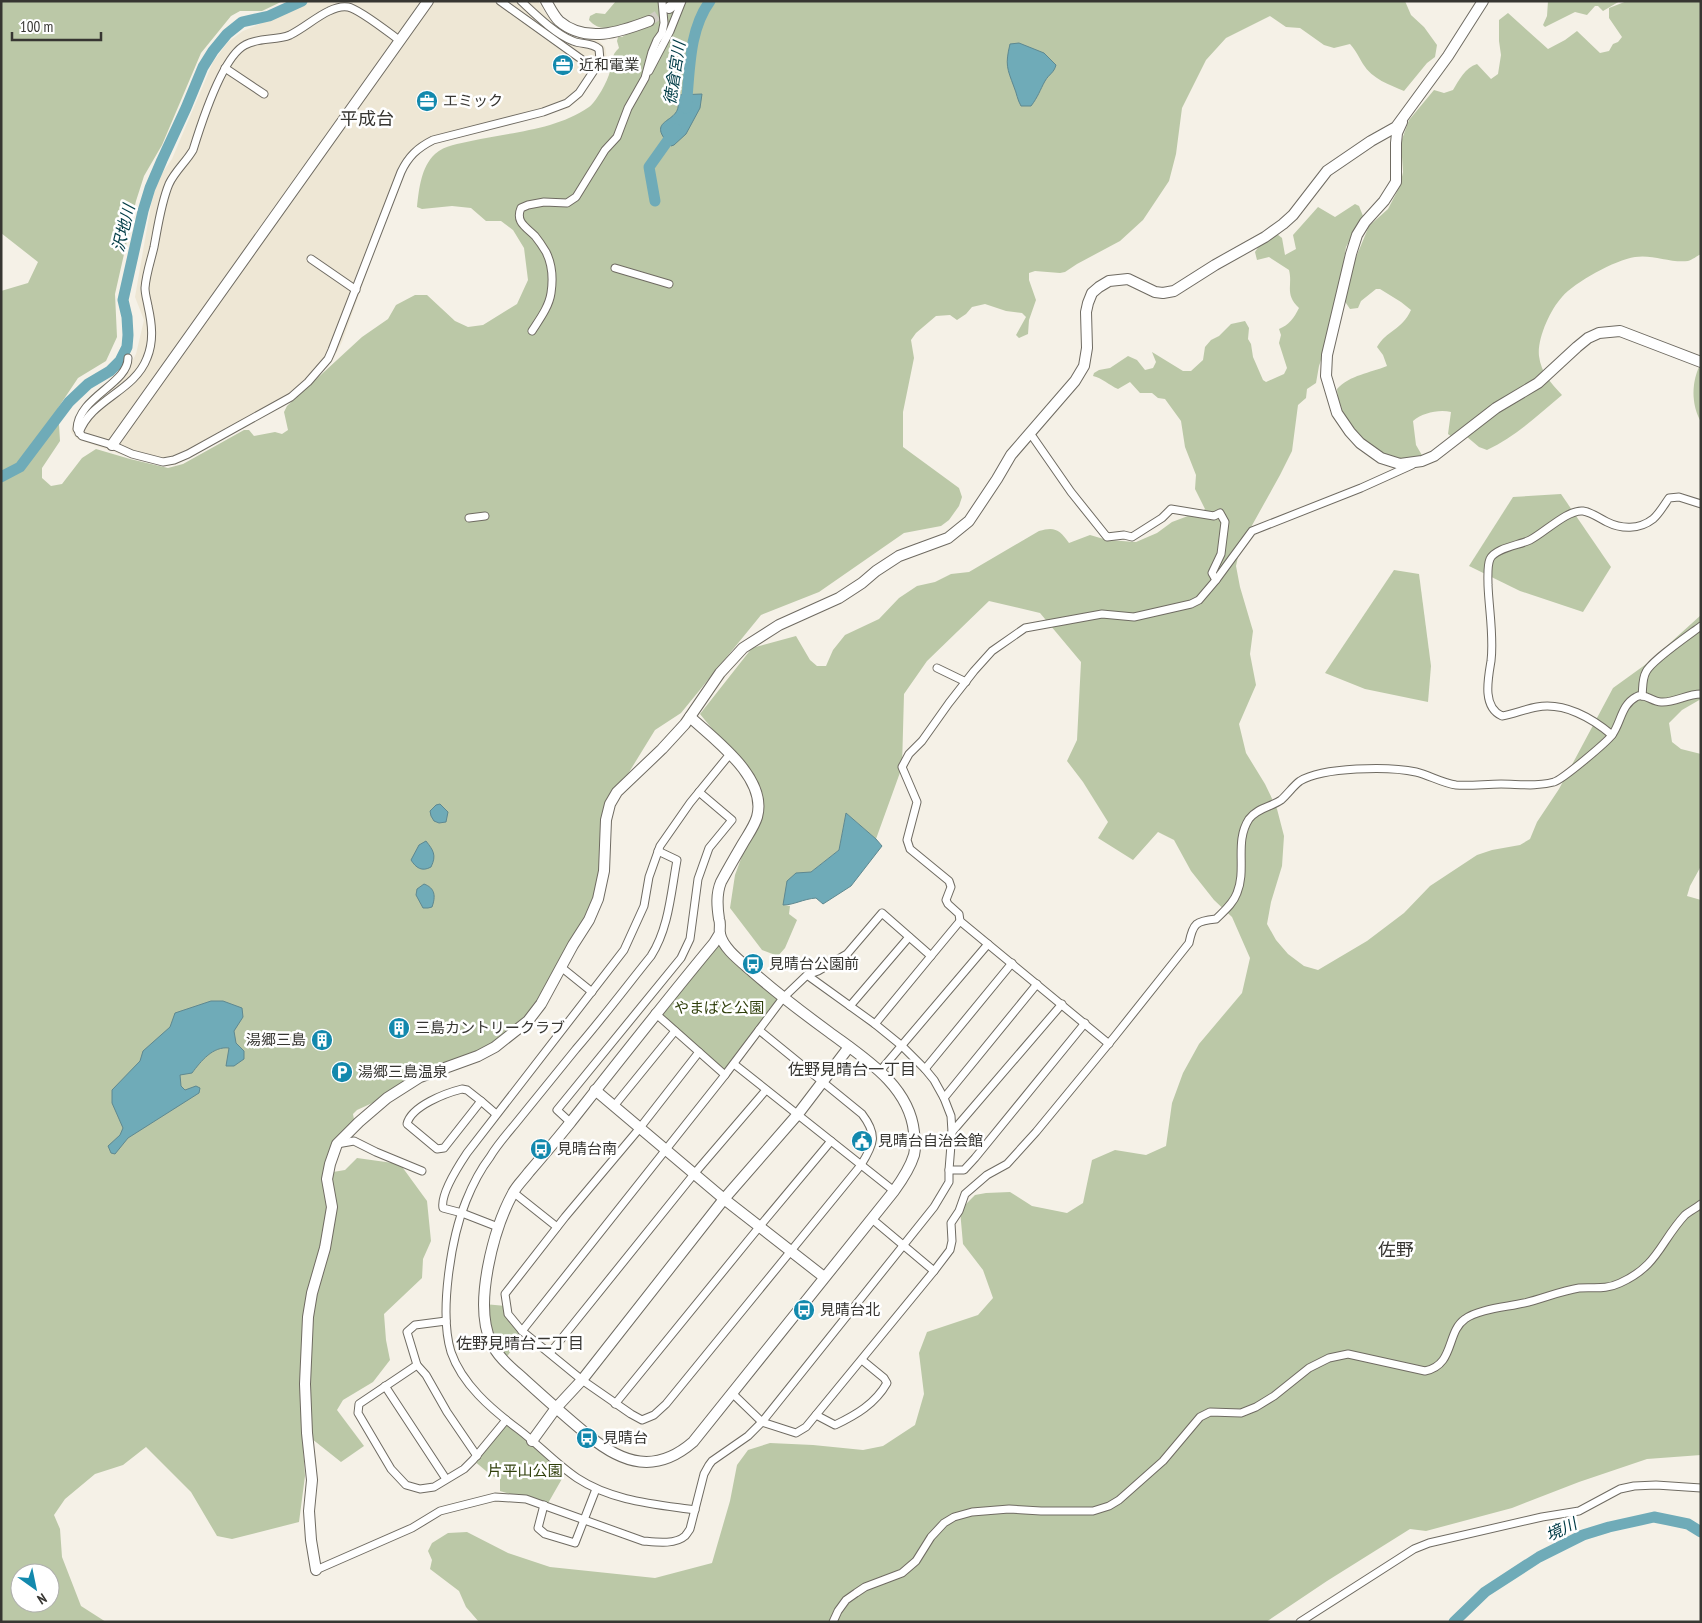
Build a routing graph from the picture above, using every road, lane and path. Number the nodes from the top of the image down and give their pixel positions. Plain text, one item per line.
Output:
1 (428, 1) edge
2 (500, 1) edge
3 (521, 1) edge
4 (546, 1) edge
5 (682, 1) edge
6 (1483, 1) edge
7 (670, 3) edge
8 (649, 21) tunnel mouth
9 (399, 40) junction
10 (225, 68) junction
11 (595, 69) junction
12 (645, 78) junction
13 (264, 94) dead end
14 (1407, 112) junction
15 (311, 259) dead end
16 (615, 268) dead end
17 (669, 284) dead end
18 (356, 290) junction
19 (532, 331) dead end
20 (128, 358) dead end
21 (1701, 362) edge
22 (79, 433) junction
23 (1030, 433) junction
24 (112, 445) junction
25 (1422, 461) junction
26 (1701, 504) edge
27 (485, 516) dead end
28 (469, 518) dead end
29 (1216, 580) junction
30 (1701, 626) edge
31 (937, 668) dead end
32 (966, 682) junction
33 (1701, 694) edge
34 (1642, 696) junction
35 (690, 716) junction
36 (1612, 735) junction
37 (730, 754) junction
38 (699, 792) junction
39 (658, 850) junction
40 (960, 921) junction
41 (720, 933) junction
42 (909, 937) junction
43 (988, 944) junction
44 (931, 956) junction
45 (1012, 963) junction
46 (561, 967) junction
47 (807, 975) junction
48 (1037, 984) junction
49 (592, 992) junction
50 (783, 998) junction
51 (1062, 1004) junction
52 (850, 1006) junction
53 (655, 1013) junction
54 (1085, 1023) junction
55 (875, 1024) junction
56 (759, 1030) junction
57 (675, 1031) junction
58 (1109, 1044) junction
59 (902, 1046) junction
60 (849, 1047) junction
61 (699, 1052) junction
62 (734, 1064) junction
63 (925, 1069) junction
64 (880, 1071) junction
65 (725, 1075) junction
66 (822, 1081) junction
67 (595, 1090) junction
68 (766, 1090) junction
69 (944, 1098) junction
70 (481, 1101) junction
71 (614, 1106) junction
72 (496, 1114) junction
73 (798, 1114) junction
74 (570, 1122) junction
75 (639, 1129) junction
76 (952, 1132) junction
77 (831, 1141) junction
78 (337, 1144) junction
79 (665, 1150) junction
80 (861, 1165) junction
81 (949, 1170) junction
82 (422, 1171) dead end
83 (694, 1174) junction
84 (894, 1191) junction
85 (513, 1192) junction
86 (724, 1199) junction
87 (1701, 1204) edge
88 (462, 1213) junction
89 (872, 1219) junction
90 (760, 1226) junction
91 (498, 1227) junction
92 (557, 1227) junction
93 (904, 1246) junction
94 (791, 1251) junction
95 (934, 1271) junction
96 (824, 1278) junction
97 (446, 1322) junction
98 (522, 1331) junction
99 (550, 1353) junction
100 (862, 1360) junction
101 (417, 1365) junction
102 (582, 1380) junction
103 (385, 1386) junction
104 (732, 1393) junction
105 (615, 1404) junction
106 (556, 1408) junction
107 (816, 1415) junction
108 (506, 1420) junction
109 (762, 1422) junction
110 (532, 1441) junction
111 (477, 1456) junction
112 (446, 1479) junction
113 (1701, 1488) edge
114 (596, 1489) junction
115 (544, 1506) junction
116 (695, 1510) junction
117 (583, 1520) junction
118 (316, 1570) joint
119 (833, 1622) edge
120 (1300, 1622) edge

1 - 9 street
2 - 11 street
3 - 11 street
4 - 8 street
5 - 12 street
6 - 14 street
7 - 12 street
9 - 10 street
9 - 24 street
10 - 13 street
10 - 22 street
11 - 18 street
12 - 19 street
14 - 23 street
14 - 25 street
15 - 18 street
16 - 17 street
18 - 24 street
20 - 22 street
21 - 25 street
22 - 24 street
23 - 29 street
23 - 35 street
25 - 29 street
26 - 36 street
27 - 28 street
29 - 32 street
30 - 34 street
31 - 32 street
32 - 40 street
33 - 34 street
34 - 36 street
35 - 37 street
35 - 46 street
36 - 58 street
37 - 38 street
37 - 41 street
38 - 39 street
38 - 74 street
39 - 49 street
39 - 88 street
40 - 43 street
40 - 44 street
41 - 50 street
41 - 53 street
42 - 44 street
42 - 47 street
42 - 52 street
43 - 45 street
43 - 59 street
44 - 55 street
45 - 48 street
45 - 63 street
46 - 49 street
46 - 78 street
47 - 50 street
47 - 52 street
48 - 51 street
48 - 69 street
49 - 72 street
50 - 56 street
50 - 60 street
51 - 54 street
51 - 76 street
52 - 55 street
53 - 57 street
53 - 67 street
54 - 58 street
54 - 81 street
55 - 59 street
56 - 62 street
56 - 66 street
57 - 61 street
57 - 71 street
58 - 95 street
59 - 63 street
59 - 64 street
60 - 64 street
60 - 66 street
61 - 65 street
61 - 75 street
62 - 65 street
62 - 68 street
63 - 69 street
64 - 84 street
65 - 79 street
66 - 73 street
66 - 80 street
67 - 71 street
67 - 74 street
68 - 73 street
68 - 83 street
69 - 76 street
70 - 70 street
70 - 72 street
71 - 75 street
72 - 88 street
73 - 77 street
73 - 86 street
74 - 85 street
75 - 79 street
75 - 92 street
76 - 81 street
77 - 80 street
77 - 90 street
78 - 82 street
78 - 118 street
79 - 83 street
79 - 98 street
80 - 84 street
80 - 94 street
81 - 93 street
83 - 86 street
83 - 99 street
84 - 89 street
85 - 91 street
85 - 92 street
86 - 90 street
86 - 102 street
87 - 119 street
88 - 91 street
88 - 97 street
89 - 93 street
89 - 96 street
90 - 94 street
90 - 105 street
91 - 106 street
92 - 98 street
93 - 95 street
93 - 109 street
94 - 96 street
94 - 105 street
95 - 100 street
96 - 104 street
97 - 101 street
97 - 108 street
98 - 99 street
99 - 102 street
100 - 107 street
100 - 107 street
101 - 103 street
101 - 111 street
102 - 105 street
102 - 106 street
103 - 112 street
103 - 112 street
104 - 106 street
104 - 109 street
106 - 110 street
107 - 109 street
108 - 110 street
108 - 111 street
109 - 116 street
110 - 114 street
111 - 112 street
113 - 120 street
114 - 116 street
114 - 117 street
115 - 117 street
115 - 117 street
115 - 118 street
116 - 117 street

